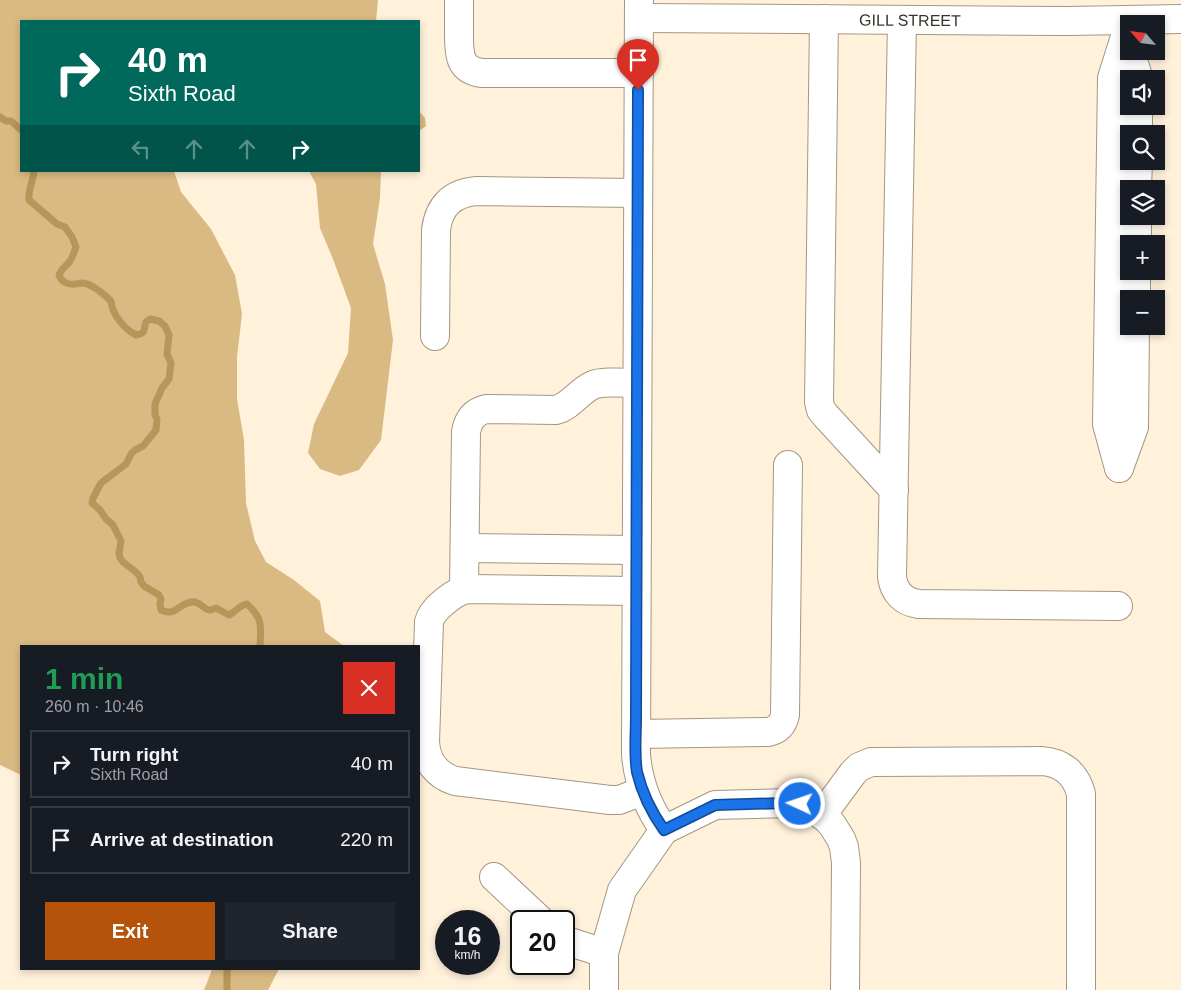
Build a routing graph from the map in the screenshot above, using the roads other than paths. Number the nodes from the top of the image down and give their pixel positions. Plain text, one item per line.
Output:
1 (458, 0) edge
2 (639, 9) edge
3 (783, 10) edge
4 (870, 10) edge
5 (824, 19) junction
6 (1181, 19) edge
7 (902, 20) junction
8 (1165, 22) edge
9 (1120, 29) edge
10 (1120, 57) edge
11 (639, 73) junction
12 (638, 193) junction
13 (1136, 335) edge
14 (435, 336) dead end
15 (637, 383) junction
16 (788, 465) dead end
17 (894, 490) junction
18 (464, 548) junction
19 (636, 550) junction
20 (464, 590) junction
21 (636, 591) junction
22 (1118, 606) dead end
23 (636, 734) junction
24 (643, 791) junction
25 (822, 815) junction
26 (664, 830) junction
27 (494, 877) dead end
28 (529, 910) edge
29 (575, 944) edge
30 (604, 953) junction
31 (604, 990) edge
32 (845, 990) edge
33 (1081, 990) edge

1 - 11 street
2 - 3 street, GILL STREET
2 - 11 street
3 - 5 street, GILL STREET
4 - 5 street, GILL STREET
4 - 7 street, GILL STREET
5 - 17 street
6 - 8 street, GILL STREET
7 - 9 street, GILL STREET
7 - 17 street
10 - 13 street
11 - 12 street
12 - 14 street
12 - 15 street
15 - 18 street
15 - 19 street
16 - 23 street
17 - 22 street
18 - 19 street
18 - 20 street
19 - 21 street
20 - 21 street
20 - 24 street
21 - 23 street
23 - 24 street
24 - 26 street
25 - 26 street
25 - 32 street
25 - 33 street
26 - 30 street
27 - 28 street
29 - 30 street
30 - 31 street

